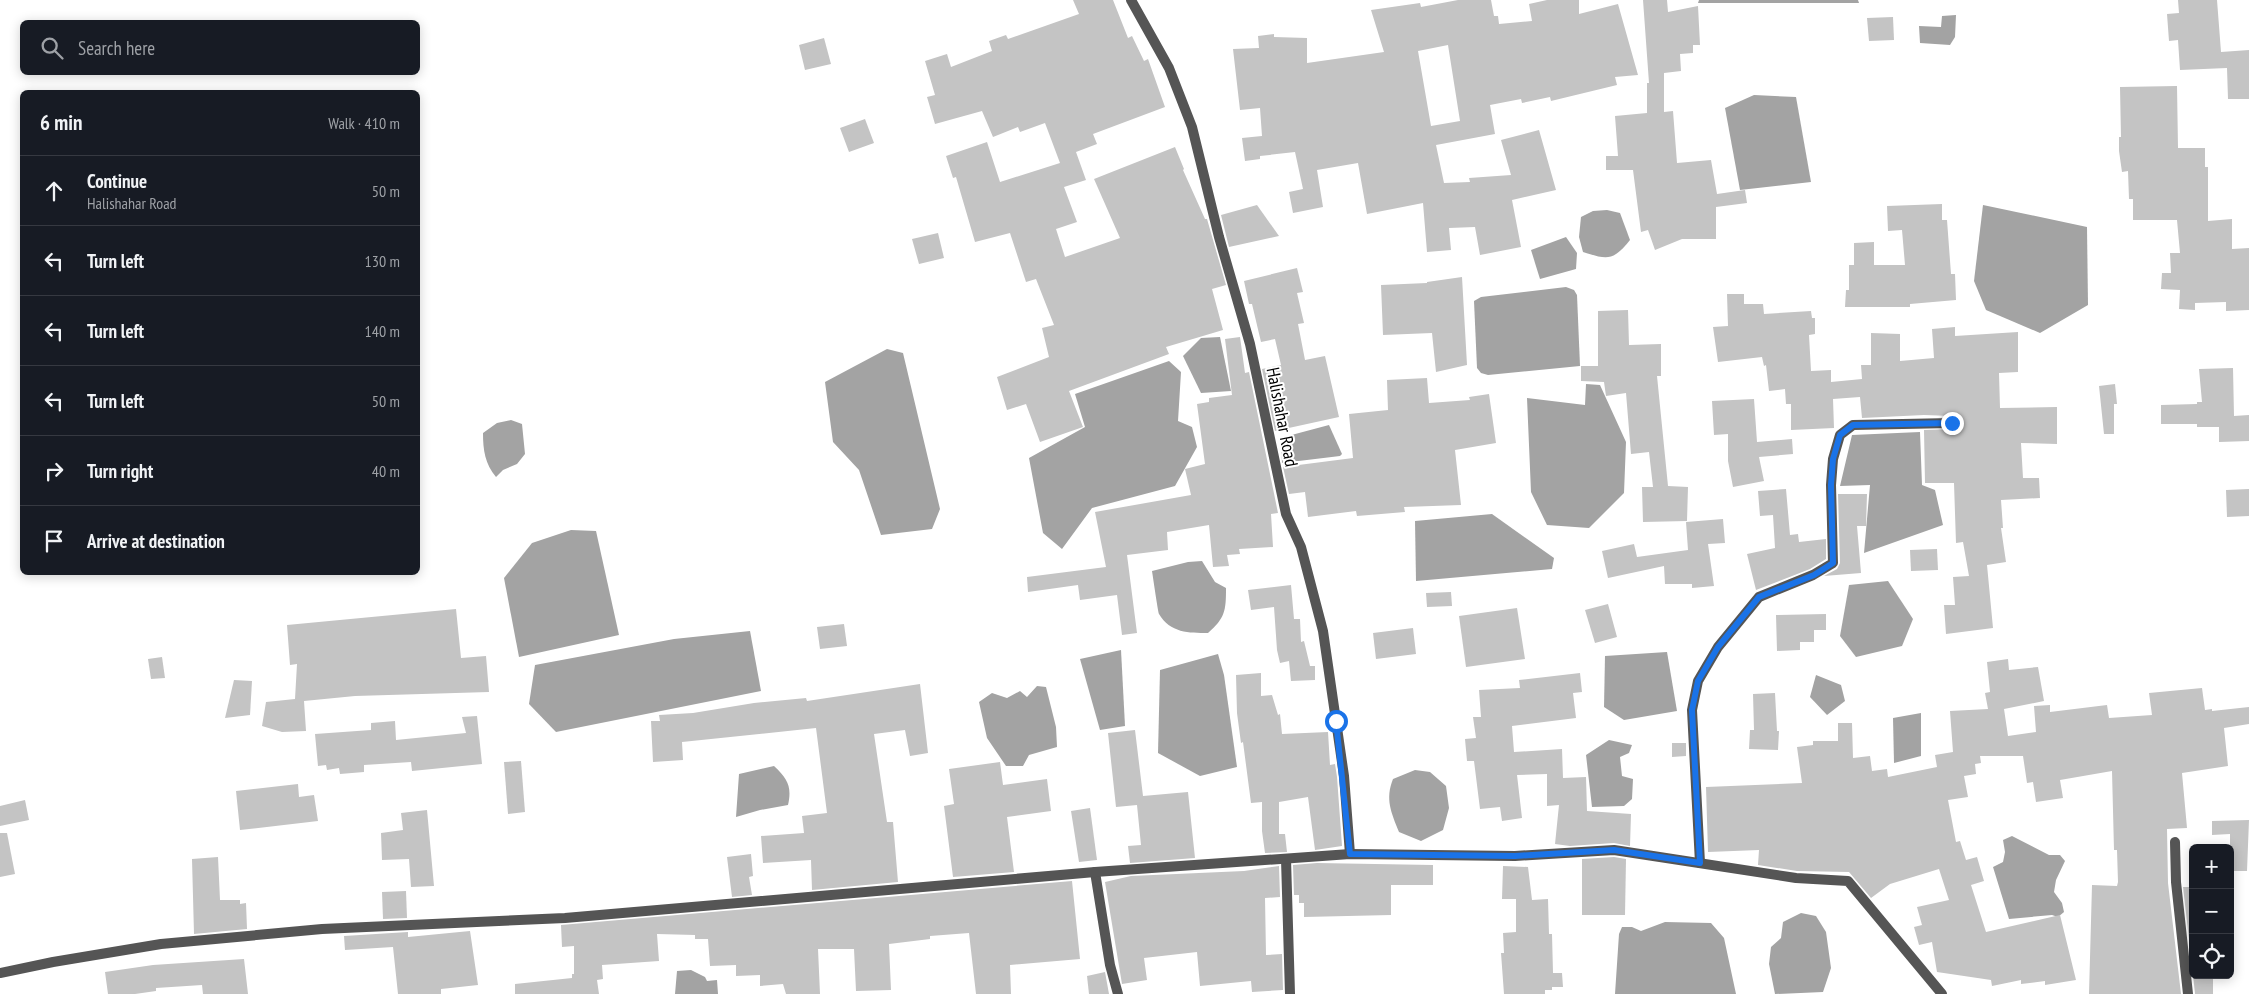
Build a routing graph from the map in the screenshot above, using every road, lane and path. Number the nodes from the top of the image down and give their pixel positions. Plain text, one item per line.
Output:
1 (1131, 0) edge
2 (1952, 423) dead end
3 (2175, 842) dead end
4 (1350, 854) junction
5 (1286, 858) junction
6 (1700, 863) junction
7 (1095, 872) junction
8 (0, 973) edge
9 (1118, 994) edge
10 (1290, 994) edge
11 (1942, 994) edge
12 (2188, 994) edge

1 - 4 street, Halishahar Road
2 - 6 street
3 - 12 street
4 - 5 street
4 - 6 street
5 - 7 street
5 - 10 street
6 - 11 street
7 - 8 street
7 - 9 street

